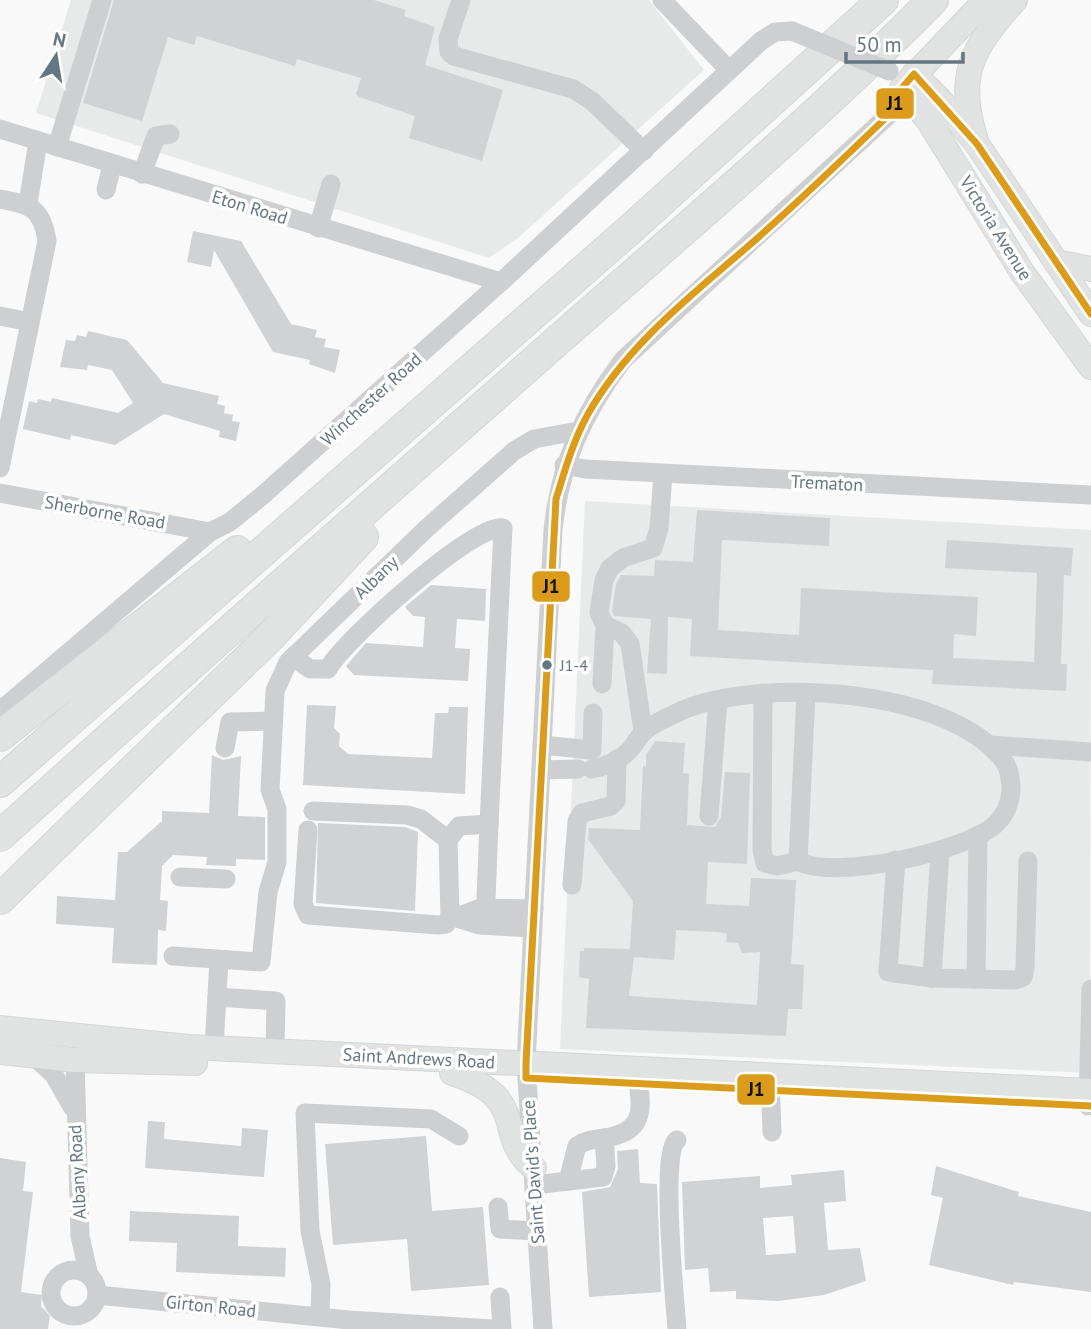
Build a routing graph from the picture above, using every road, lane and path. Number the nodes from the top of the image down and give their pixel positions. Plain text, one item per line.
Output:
1 (102, 0) edge
2 (461, 0) edge
3 (662, 0) edge
4 (883, 0) edge
5 (933, 0) edge
6 (986, 0) edge
7 (1004, 0) edge
8 (1015, 0) edge
9 (679, 8) edge
10 (729, 70) junction
11 (905, 86) junction
12 (0, 129) edge
13 (170, 134) dead end
14 (47, 144) junction
15 (977, 144) junction
16 (644, 152) junction
17 (112, 165) junction
18 (142, 174) junction
19 (331, 184) dead end
20 (106, 190) dead end
21 (0, 199) edge
22 (28, 204) junction
23 (318, 228) junction
24 (1056, 262) junction
25 (1091, 269) edge
26 (501, 282) junction
27 (1089, 305) edge
28 (0, 316) edge
29 (30, 322) junction
30 (1060, 323) junction
31 (1091, 367) edge
32 (8, 388) edge
33 (4, 418) edge
34 (578, 431) junction
35 (564, 465) junction
36 (0, 468) edge
37 (414, 470) junction
38 (663, 474) junction
39 (335, 489) junction
40 (0, 493) edge
41 (1091, 495) edge
42 (210, 532) junction
43 (605, 625) junction
44 (312, 639) junction
45 (293, 657) junction
46 (328, 669) junction
47 (602, 684) dead end
48 (763, 693) junction
49 (806, 693) junction
50 (718, 701) junction
51 (0, 711) edge
52 (593, 713) dead end
53 (272, 720) junction
54 (643, 731) junction
55 (0, 736) edge
56 (542, 745) junction
57 (990, 745) junction
58 (225, 748) dead end
59 (1091, 752) edge
60 (624, 754) junction
61 (587, 763) junction
62 (541, 770) junction
63 (0, 782) edge
64 (709, 816) dead end
65 (489, 824) junction
66 (0, 836) edge
67 (978, 836) junction
68 (447, 840) junction
69 (940, 851) junction
70 (896, 860) junction
71 (798, 861) junction
72 (1028, 861) dead end
73 (180, 877) dead end
74 (226, 879) dead end
75 (572, 885) dead end
76 (0, 899) edge
77 (486, 899) dead end
78 (453, 916) junction
79 (533, 918) junction
80 (173, 956) dead end
81 (219, 960) junction
82 (932, 978) junction
83 (976, 979) junction
84 (1091, 989) edge
85 (216, 997) junction
86 (0, 1028) edge
87 (40, 1045) junction
88 (214, 1048) junction
89 (275, 1051) junction
90 (0, 1052) edge
91 (75, 1060) junction
92 (526, 1070) junction
93 (452, 1073) junction
94 (638, 1077) junction
95 (771, 1083) junction
96 (1089, 1098) edge
97 (74, 1109) junction
98 (772, 1132) dead end
99 (459, 1136) dead end
100 (604, 1138) junction
101 (677, 1140) dead end
102 (535, 1177) junction
103 (568, 1181) junction
104 (498, 1207) dead end
105 (537, 1231) junction
106 (80, 1236) junction
107 (62, 1273) junction
108 (89, 1276) junction
109 (97, 1295) junction
110 (500, 1297) dead end
111 (320, 1317) junction
112 (62, 1321) edge
113 (78, 1322) edge
114 (492, 1329) edge
115 (502, 1329) edge
116 (542, 1329) edge
117 (677, 1329) edge

1 - 14 street
2 - 16 street
3 - 9 street
4 - 39 highway
5 - 37 highway
6 - 11 main road
7 - 11 main road
8 - 15 main road
9 - 10 street
10 - 11 street, Winchester Road, bridge
10 - 16 street, Winchester Road
11 - 15 main road, Victoria Avenue
11 - 30 main road, Victoria Avenue
11 - 34 street, Saint David's Place
12 - 14 street, Eton Road
13 - 18 street
14 - 17 street, Eton Road
14 - 22 street
15 - 24 main road, Victoria Avenue
16 - 26 street, Winchester Road
17 - 18 street, Eton Road
17 - 20 street
18 - 23 street, Eton Road
19 - 23 street
21 - 22 street
22 - 29 street
23 - 26 street, Eton Road
24 - 25 main road
24 - 27 main road, Victoria Avenue
26 - 42 street, Winchester Road
27 - 30 street
28 - 29 street
29 - 32 street
30 - 31 main road, Victoria Avenue
32 - 33 street
33 - 36 street
34 - 35 street, Saint David's Place
34 - 44 street, Albany
35 - 38 street, Trematon
35 - 56 street, Saint David's Place
37 - 66 highway
37 - 76 highway
38 - 41 street, Trematon
38 - 43 street
39 - 55 highway
39 - 63 highway
40 - 42 street, Sherborne Road
42 - 51 street, Winchester Road
43 - 47 street
43 - 54 street
44 - 45 street, Albany
44 - 46 street
45 - 46 street
45 - 53 street, Albany
46 - 65 street
48 - 49 street
48 - 50 street
48 - 71 street
49 - 57 street
49 - 71 street
50 - 54 street
50 - 64 street
52 - 61 street
53 - 58 street
53 - 81 street, Albany
54 - 60 street
56 - 61 street
56 - 62 street, Saint David's Place
57 - 59 street
57 - 67 street
60 - 61 street
60 - 75 street
61 - 62 street
62 - 79 street, Saint David's Place
65 - 68 street
65 - 77 street
67 - 69 street
67 - 83 street
68 - 78 street
68 - 78 street
69 - 70 street
69 - 82 street
70 - 71 street
70 - 82 street
72 - 83 street
73 - 74 street
78 - 79 street
79 - 92 street, Saint David's Place
80 - 81 street
81 - 85 street
82 - 83 street
84 - 96 street
85 - 88 street
85 - 89 street
86 - 87 main road, Saint Andrews Road
87 - 88 main road, Saint Andrews Road
87 - 90 main road, Saint Andrews Road
87 - 91 main road, Saint Andrews Road
87 - 97 street, Albany Road
88 - 89 main road, Saint Andrews Road
89 - 92 main road, Saint Andrews Road
91 - 93 main road, Saint Andrews Road
91 - 97 street, Albany Road
92 - 93 main road, Saint Andrews Road
92 - 94 main road, Saint Andrews Road
92 - 102 street, Saint David's Place
93 - 102 main road
94 - 95 main road, Saint Andrews Road
94 - 100 street
95 - 96 main road, Saint Andrews Road
95 - 98 street
97 - 106 street, Albany Road
99 - 111 street
100 - 103 street
100 - 103 street
101 - 117 street
102 - 103 street
102 - 105 street, Saint David's Place
104 - 105 street
105 - 116 street, Saint David's Place
106 - 107 street, Albany Road
106 - 108 street, Albany Road
107 - 108 street
107 - 112 street
108 - 109 street
109 - 111 street, Girton Road
109 - 113 street
110 - 115 street
111 - 114 street, Girton Road
112 - 113 street

